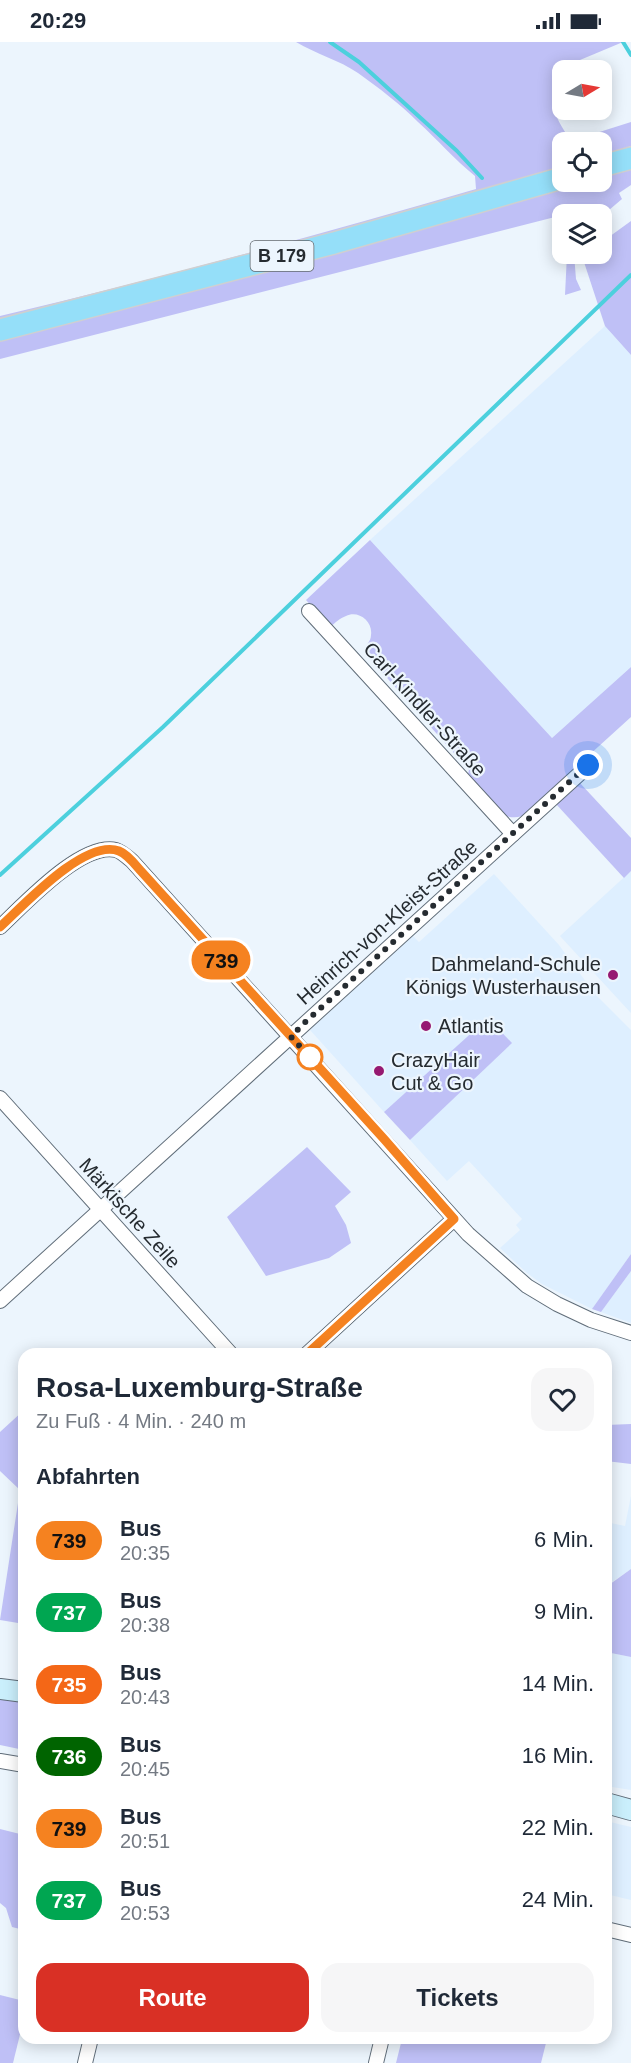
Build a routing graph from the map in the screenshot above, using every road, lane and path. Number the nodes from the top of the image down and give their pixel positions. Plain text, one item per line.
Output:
1 (631, 158) edge
2 (612, 163) edge
3 (552, 181) edge
4 (0, 330) edge
5 (309, 611) dead end
6 (588, 765) dead end
7 (513, 834) junction
8 (0, 927) edge
9 (291, 1037) junction
10 (0, 1098) edge
11 (102, 1210) junction
12 (454, 1219) junction
13 (0, 1301) edge
14 (631, 1333) edge
15 (226, 1348) edge
16 (314, 1348) edge
17 (0, 1689) edge
18 (18, 1691) edge
19 (0, 1761) edge
20 (18, 1764) edge
21 (612, 1805) edge
22 (631, 1810) edge
23 (612, 1930) edge
24 (631, 1935) edge
25 (90, 2044) edge
26 (381, 2044) edge
27 (85, 2063) edge
28 (376, 2063) edge

1 - 2 main road
3 - 4 main road, B 179
5 - 7 street, Carl-Kindler-Straße
6 - 7 street, Heinrich-von-Kleist-Straße
7 - 9 street, Heinrich-von-Kleist-Straße
8 - 9 street
9 - 11 street, Heinrich-von-Kleist-Straße
9 - 12 street
10 - 11 street, Märkische Zeile
11 - 13 street, Heinrich-von-Kleist-Straße
11 - 15 street, Märkische Zeile
12 - 14 street
12 - 16 street
17 - 18 main road
19 - 20 street
21 - 22 main road
23 - 24 street
25 - 27 street
26 - 28 street

